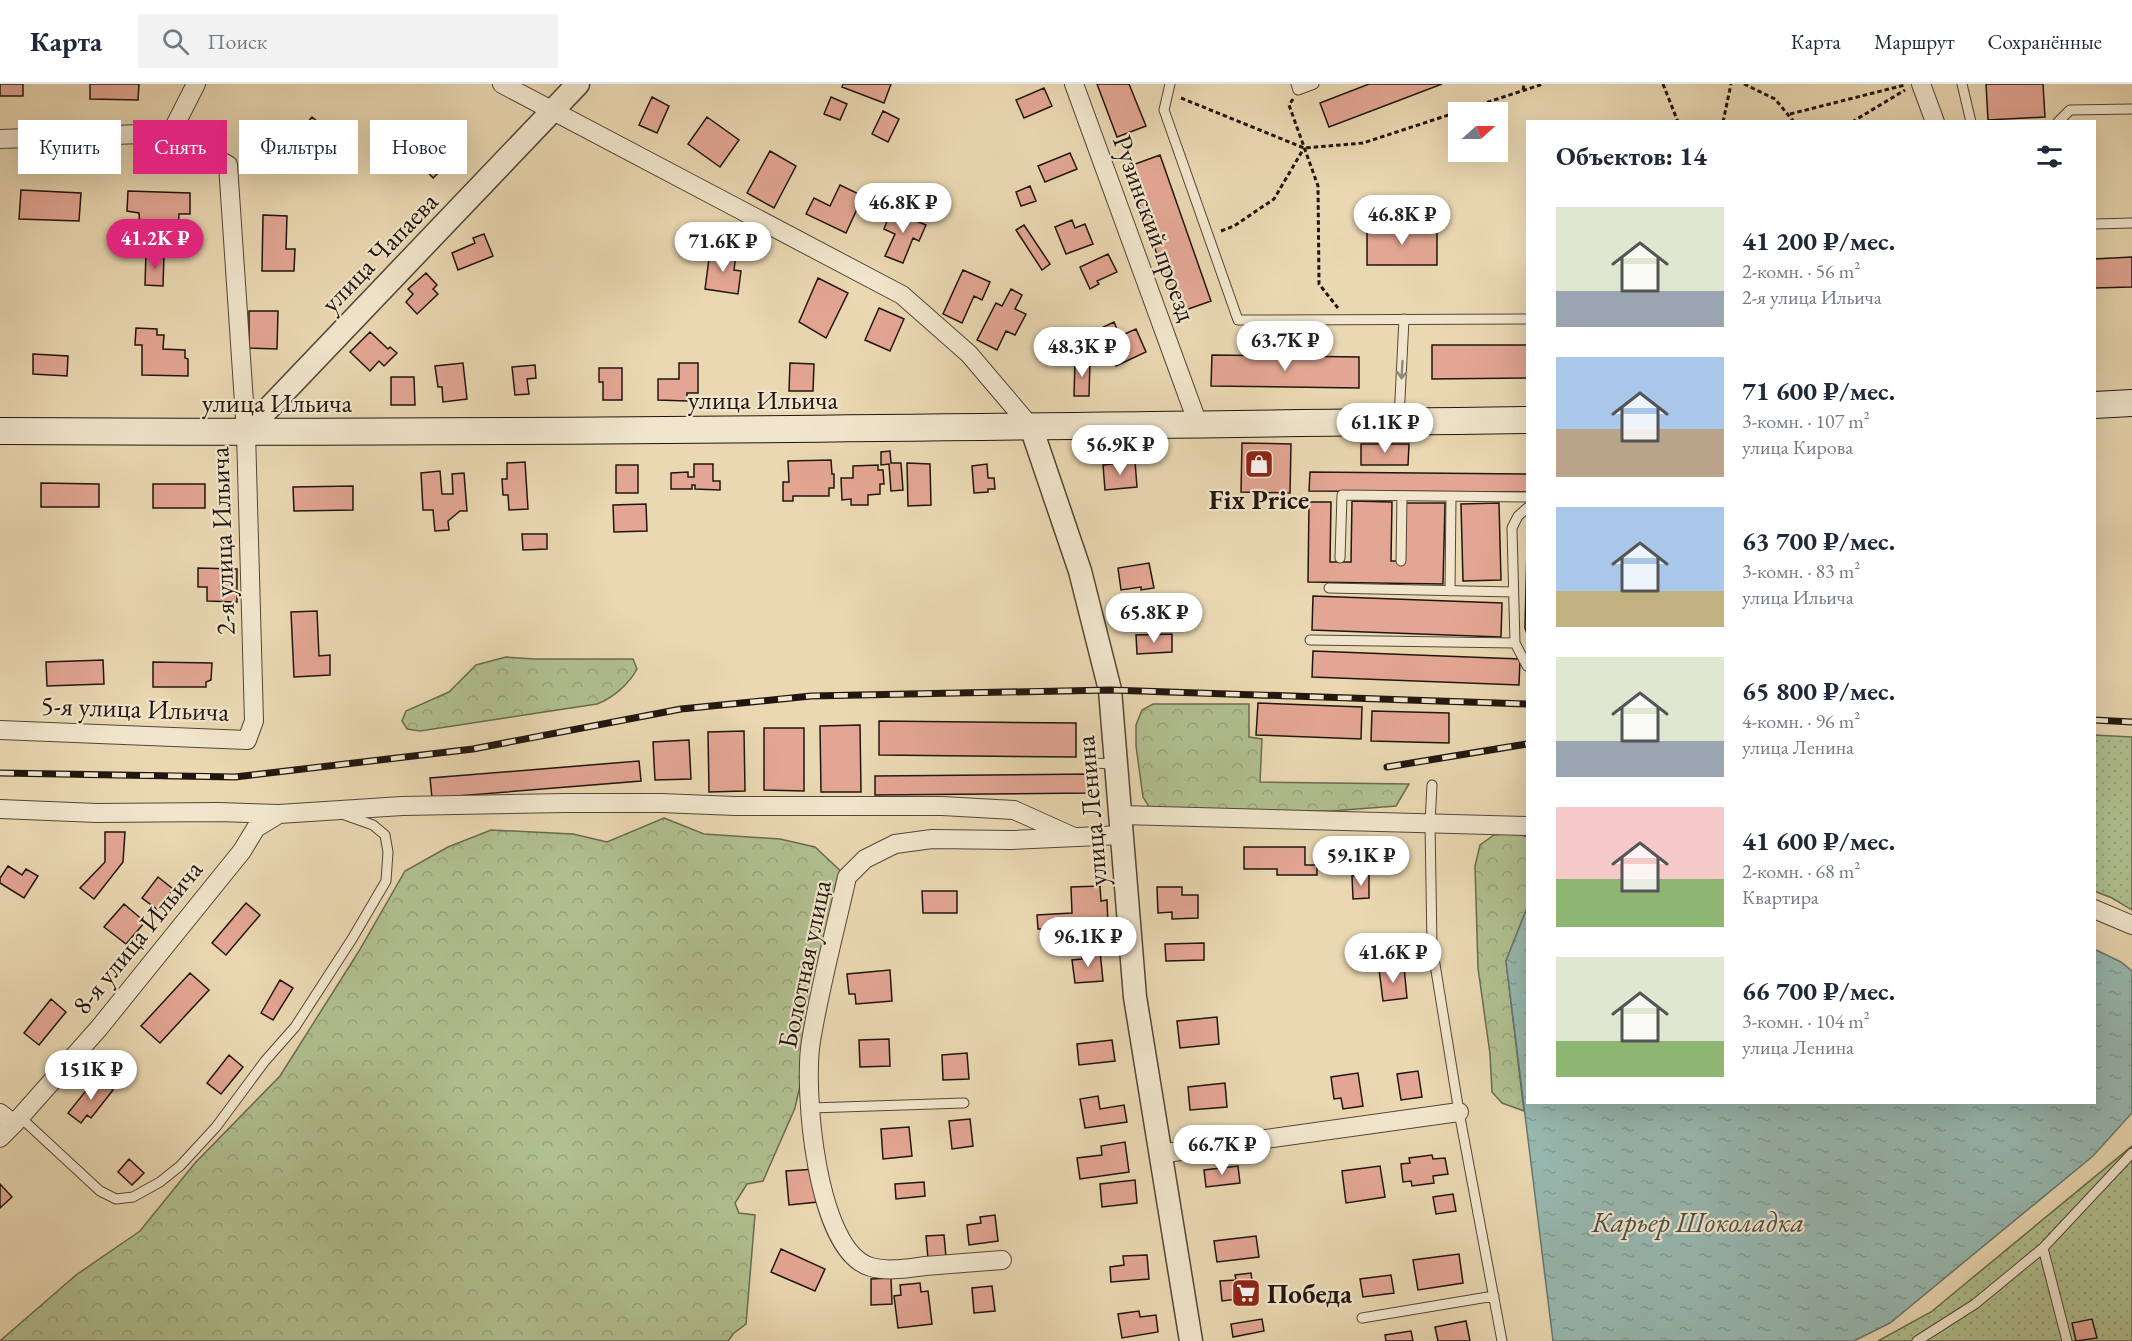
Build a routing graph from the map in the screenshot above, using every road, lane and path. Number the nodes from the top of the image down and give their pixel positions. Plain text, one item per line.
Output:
1 (196, 84) edge
2 (502, 84) edge
3 (578, 84) edge
4 (1074, 84) edge
5 (1314, 84) edge
6 (1524, 84) edge
7 (1543, 84) edge
8 (1663, 84) edge
9 (1731, 84) edge
10 (1744, 84) edge
11 (1910, 84) edge
12 (1962, 84) edge
13 (1297, 87) edge
14 (1914, 87) edge
15 (1169, 88) edge
16 (1523, 90) junction
17 (2132, 109) edge
18 (552, 112) junction
19 (1790, 114) junction
20 (178, 120) edge
21 (1677, 120) edge
22 (1723, 120) edge
23 (1793, 120) edge
24 (1856, 120) edge
25 (1934, 120) edge
26 (1971, 120) edge
27 (2060, 120) edge
28 (133, 135) edge
29 (0, 140) edge
30 (1304, 148) junction
31 (227, 164) edge
32 (2132, 223) edge
33 (2096, 224) edge
34 (1208, 237) junction
35 (1404, 319) junction
36 (1526, 319) edge
37 (1348, 320) junction
38 (2132, 403) edge
39 (2096, 405) edge
40 (1526, 420) edge
41 (1399, 421) junction
42 (1198, 424) junction
43 (1031, 427) junction
44 (0, 431) edge
45 (246, 432) junction
46 (1402, 496) junction
47 (1451, 497) junction
48 (1526, 497) edge
49 (1526, 509) edge
50 (1341, 558) dead end
51 (1401, 561) dead end
52 (1329, 588) dead end
53 (1450, 591) junction
54 (1513, 592) junction
55 (1310, 640) dead end
56 (1515, 642) junction
57 (1526, 664) edge
58 (254, 721) joint
59 (0, 730) edge
60 (1090, 763) dead end
61 (1116, 764) junction
62 (1432, 785) dead end
63 (0, 810) edge
64 (331, 810) junction
65 (279, 814) junction
66 (1430, 823) junction
67 (1122, 825) junction
68 (1526, 826) edge
69 (1074, 837) junction
70 (2096, 910) edge
71 (2132, 925) edge
72 (964, 1103) dead end
73 (811, 1108) junction
74 (1459, 1112) junction
75 (11, 1118) edge
76 (0, 1138) edge
77 (2132, 1153) edge
78 (1159, 1154) junction
79 (2043, 1248) junction
80 (1002, 1260) dead end
81 (1494, 1296) junction
82 (1362, 1318) dead end
83 (1191, 1341) edge
84 (1502, 1341) edge
85 (1917, 1341) edge
86 (2067, 1341) edge

1 - 20 street
2 - 18 street
3 - 18 street, улица Чапаева
4 - 42 street, Рузинский проезд
5 - 13 lane
6 - 16 path
7 - 16 path
8 - 21 path
9 - 22 path
10 - 19 path
11 - 19 path
12 - 26 lane
13 - 30 path
14 - 24 path
14 - 25 street
15 - 30 path
15 - 34 lane
16 - 30 path
17 - 27 lane
18 - 43 street
18 - 45 street, улица Чапаева
19 - 23 path
28 - 29 street
30 - 34 path
30 - 37 path
31 - 45 street, 2-я улица Ильича
32 - 33 lane
34 - 37 lane
35 - 36 lane
35 - 37 lane
35 -> 41 lane
38 - 39 main road
40 - 41 main road, улица Ильича
41 - 42 main road, улица Ильича
42 - 43 main road, улица Ильича
43 - 45 main road, улица Ильича
43 - 61 street, улица Ленина
44 - 45 main road, улица Ильича
45 - 58 street, 2-я улица Ильича
46 - 47 lane
46 - 50 lane
46 - 51 lane
47 - 48 lane
47 - 53 lane
49 - 54 lane
52 - 53 lane
53 - 54 lane
54 - 56 lane
55 - 56 lane
56 - 57 lane
58 - 59 street, 5-я улица Ильича
60 - 61 lane
61 - 67 street, улица Ленина
62 - 66 lane
63 - 65 street
64 - 65 street
64 - 69 street
64 - 75 lane
65 - 75 street, 8-я улица Ильича
66 - 67 street, Болотная улица
66 - 68 street, Болотная улица
66 - 74 lane
67 - 69 street, Болотная улица
67 - 78 street, улица Ленина
69 - 73 street, Болотная улица
70 - 71 street
72 - 73 lane
73 - 80 street, Болотная улица
74 - 78 street
74 - 81 lane
75 - 76 street, 8-я улица Ильича
77 - 79 lane
78 - 83 street, улица Ленина
79 - 85 lane
79 - 86 lane
81 - 82 lane
81 - 84 lane

